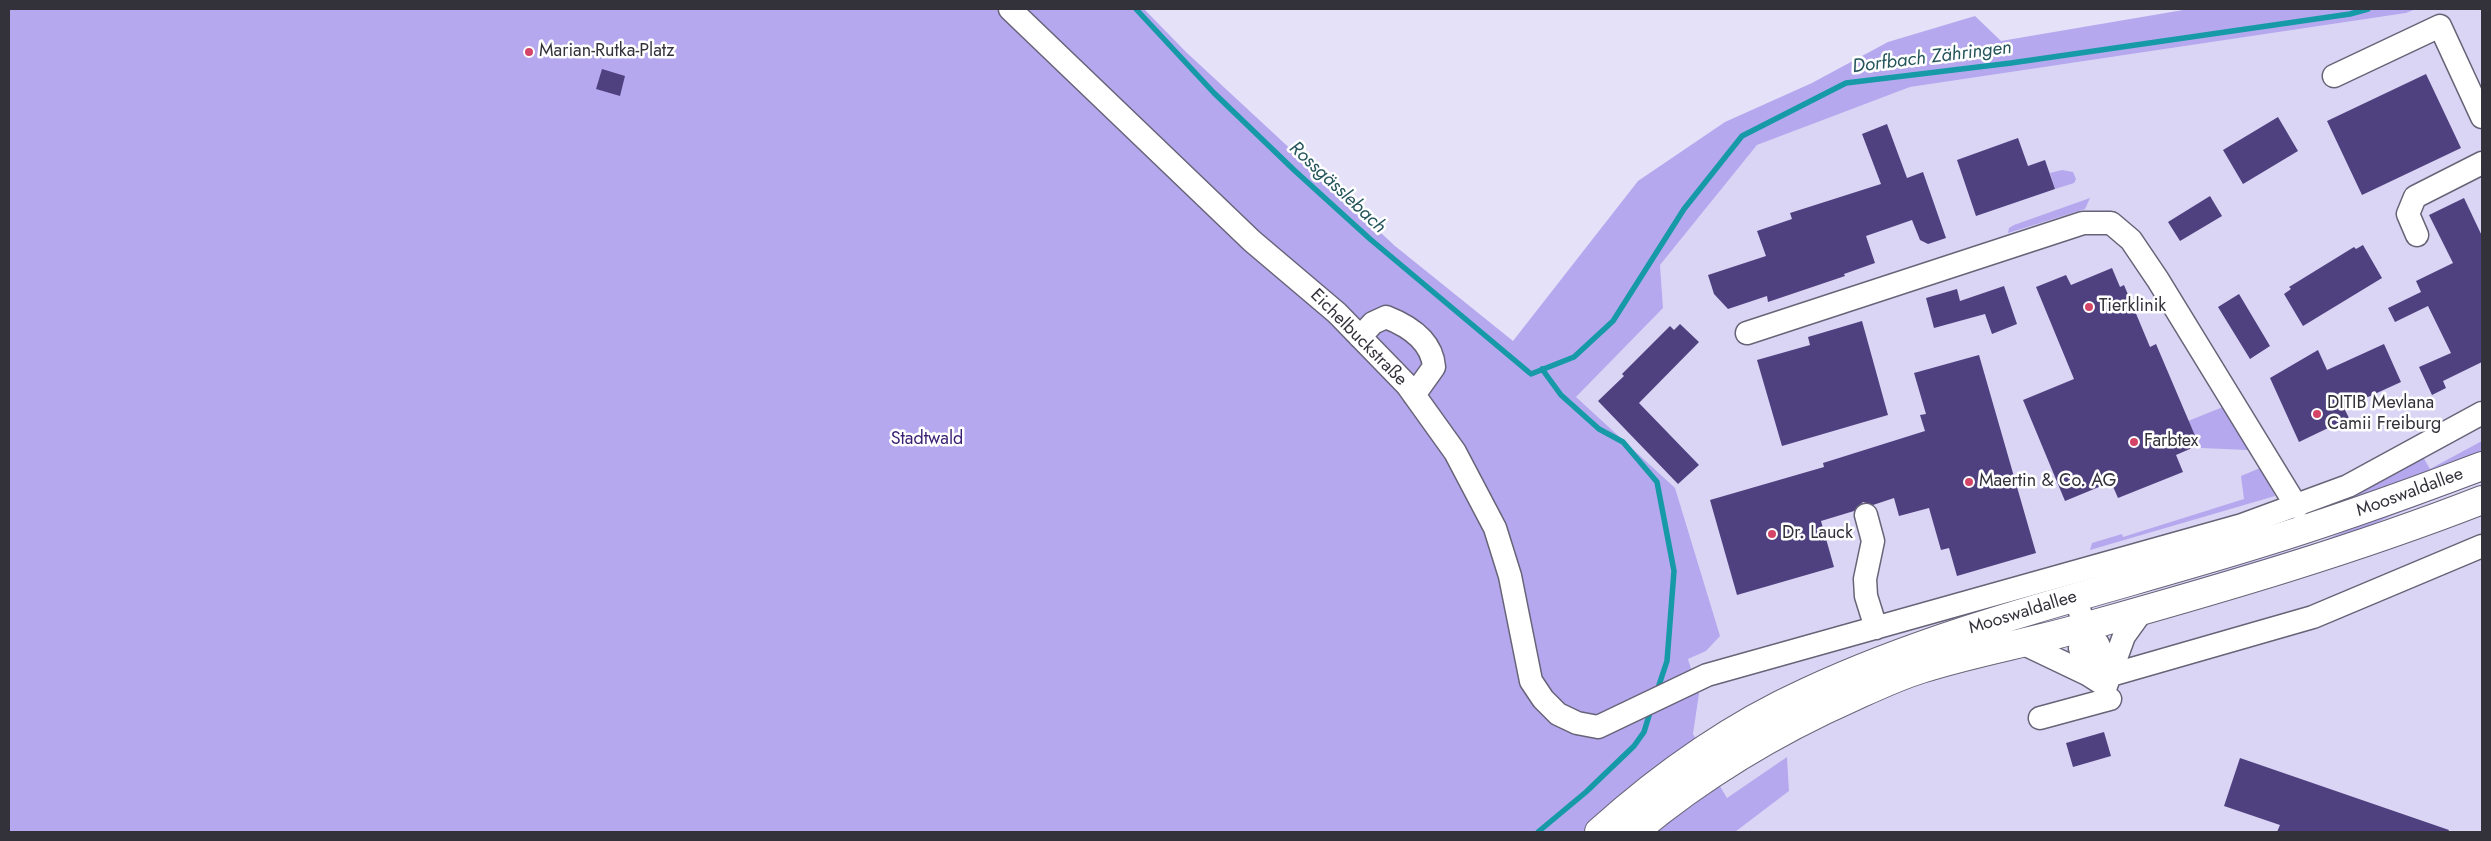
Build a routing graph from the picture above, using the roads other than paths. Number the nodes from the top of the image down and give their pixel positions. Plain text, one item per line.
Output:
1 (1010, 9) edge
2 (2334, 76) dead end
3 (2482, 117) edge
4 (2482, 163) edge
5 (2416, 235) dead end
6 (1747, 333) dead end
7 (1360, 337) junction
8 (1414, 395) junction
9 (2482, 413) edge
10 (2482, 466) edge
11 (2482, 500) edge
12 (2297, 507) junction
13 (1866, 515) dead end
14 (2482, 546) edge
15 (2075, 597) junction
16 (2142, 611) junction
17 (2085, 627) junction
18 (1876, 628) junction
19 (2020, 642) junction
20 (2087, 674) junction
21 (2111, 675) junction
22 (2110, 699) dead end
23 (2040, 718) dead end
24 (1598, 727) joint
25 (1599, 832) edge
26 (1634, 832) edge

1 - 7 street, Eichelbuckstraße
2 - 3 street
4 - 5 street
6 - 12 street
7 - 8 street, Eichelbuckstraße
7 - 8 street
8 - 24 street, Eichelbuckstraße
9 - 12 street, Mooswaldallee
10 - 15 main road, Mooswaldallee
11 - 16 main road, Mooswaldallee
12 - 18 street, Mooswaldallee
13 - 18 street
14 - 21 street
15 - 17 street
15 - 25 main road, Mooswaldallee
16 - 17 main road, Mooswaldallee
16 - 21 street
17 - 19 main road, Mooswaldallee
17 - 20 street
17 - 21 street
18 - 24 street, Mooswaldallee
19 - 20 street
19 - 26 main road, Mooswaldallee
20 - 21 street
22 - 23 street

